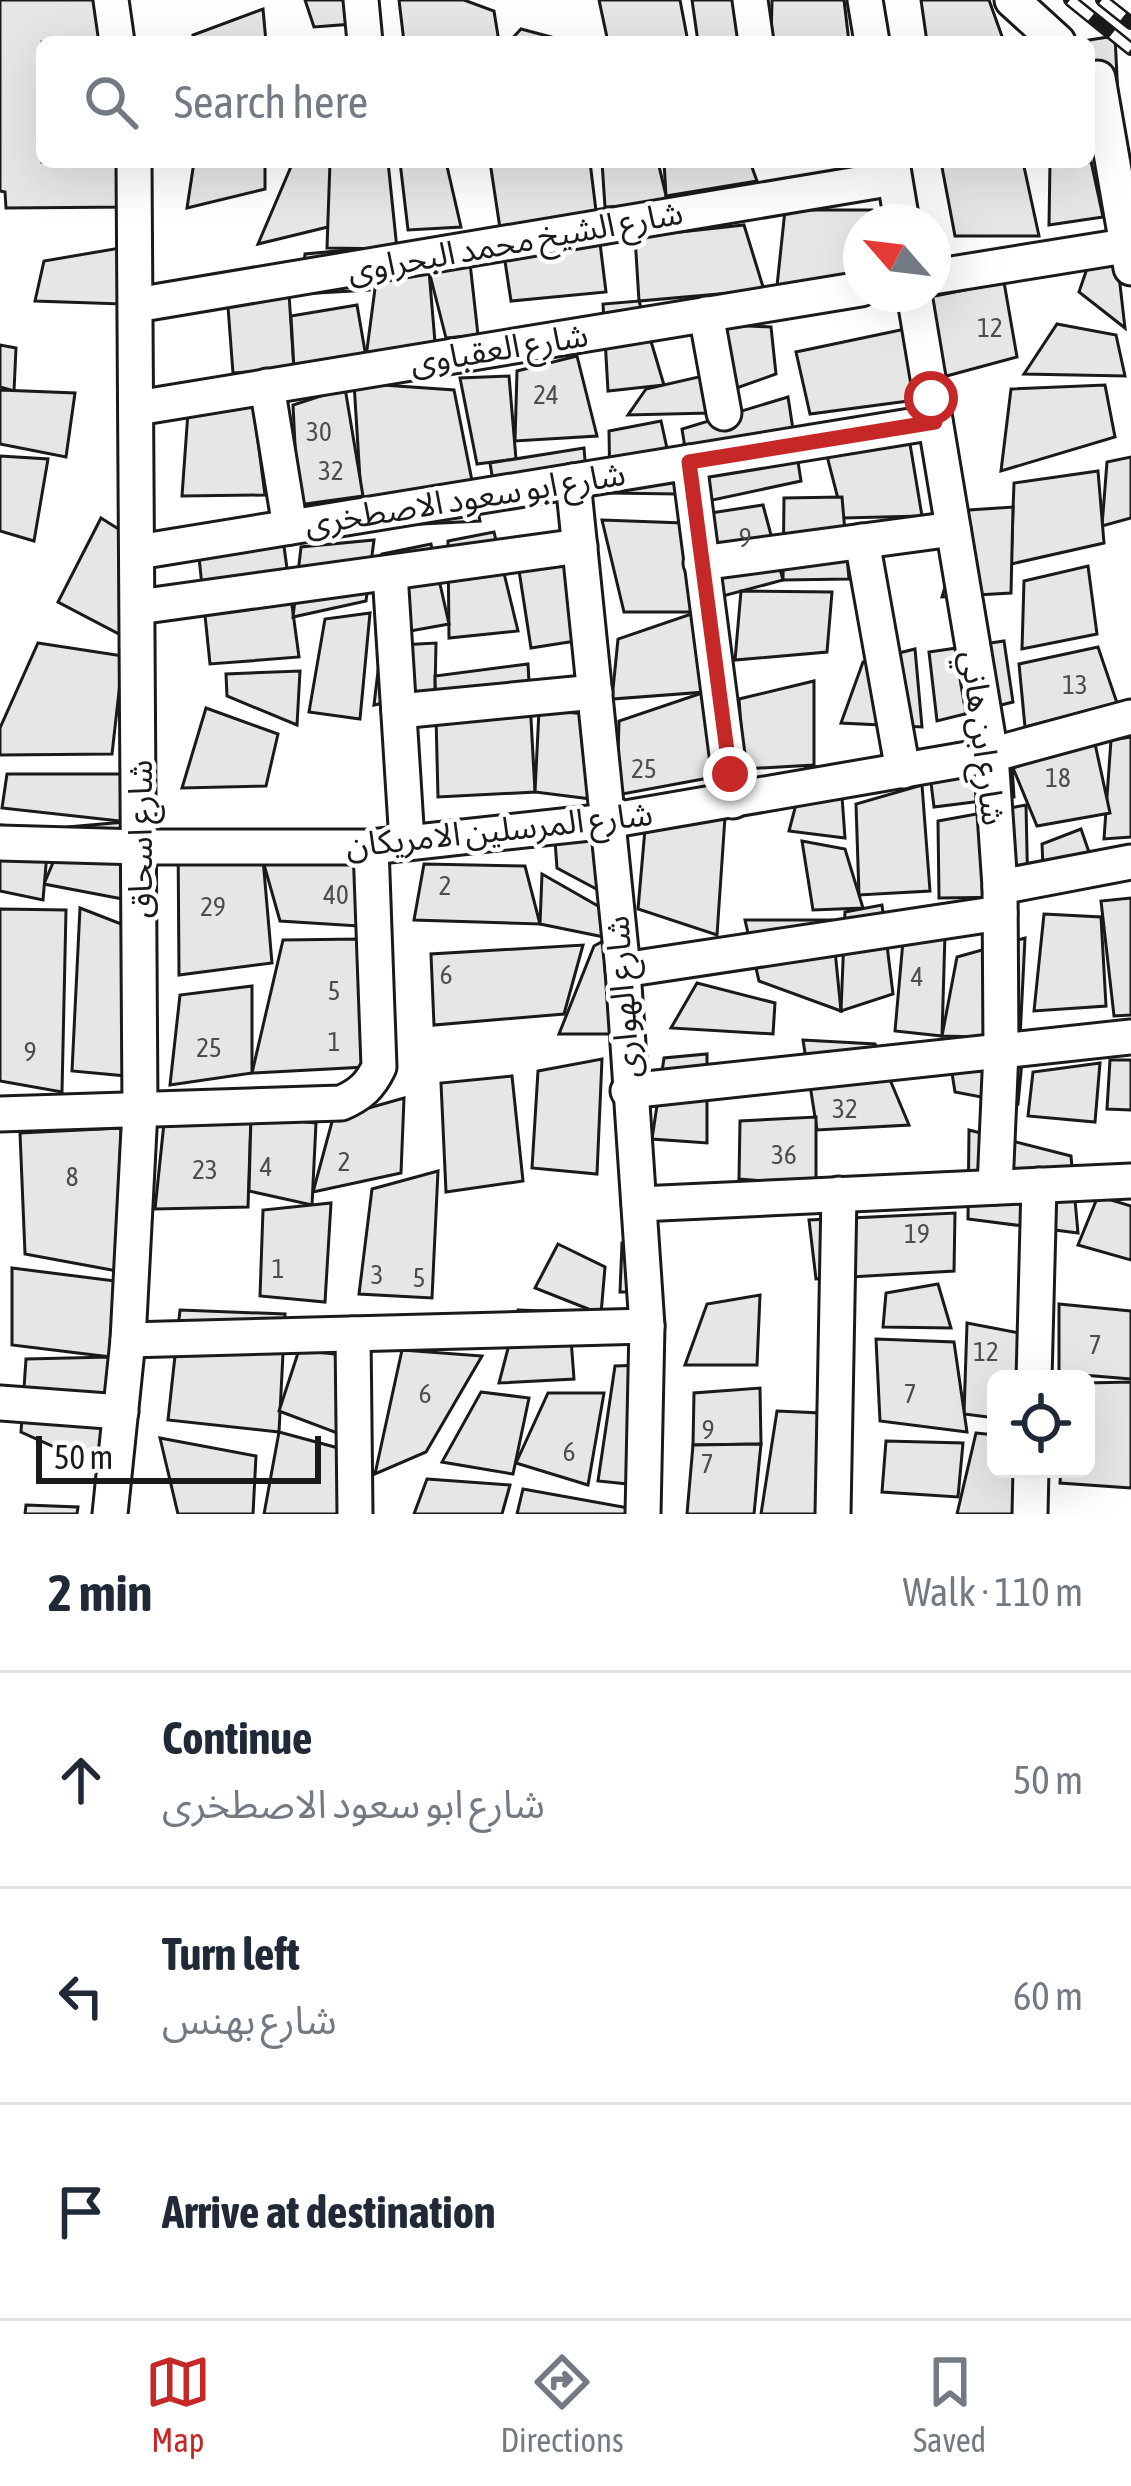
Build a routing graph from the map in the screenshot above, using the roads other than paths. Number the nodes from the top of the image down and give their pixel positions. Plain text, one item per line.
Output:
1 (111, 0) edge
2 (362, 0) edge
3 (750, 0) edge
4 (865, 0) edge
5 (1012, 0) edge
6 (116, 36) edge
7 (365, 36) edge
8 (755, 36) edge
9 (871, 36) edge
10 (1051, 36) edge
11 (1095, 76) edge
12 (1095, 84) edge
13 (1131, 109) edge
14 (141, 168) edge
15 (777, 168) edge
16 (893, 170) edge
17 (781, 196) junction
18 (899, 204) edge
19 (1130, 253) edge
20 (951, 275) edge
21 (843, 292) edge
22 (136, 305) junction
23 (917, 312) edge
24 (706, 314) junction
25 (267, 386) junction
26 (137, 408) junction
27 (724, 413) dead end
28 (935, 422) junction
29 (689, 462) junction
30 (573, 481) junction
31 (290, 526) junction
32 (952, 529) junction
33 (862, 541) junction
34 (580, 546) junction
35 (138, 552) junction
36 (701, 562) junction
37 (390, 573) junction
38 (138, 608) junction
39 (595, 692) junction
40 (399, 711) junction
41 (1131, 716) edge
42 (991, 755) junction
43 (903, 771) junction
44 (733, 801) junction
45 (608, 821) junction
46 (407, 842) junction
47 (0, 843) edge
48 (141, 847) junction
49 (371, 847) junction
50 (1131, 862) edge
51 (1000, 900) junction
52 (623, 970) junction
53 (1131, 1037) edge
54 (1001, 1052) junction
55 (628, 1091) junction
56 (140, 1110) junction
57 (0, 1114) edge
58 (1131, 1181) edge
59 (1039, 1185) junction
60 (994, 1187) junction
61 (838, 1194) junction
62 (639, 1204) junction
63 (646, 1326) junction
64 (353, 1334) junction
65 (128, 1340) junction
66 (1034, 1370) edge
67 (0, 1403) edge
68 (121, 1412) junction
69 (1031, 1478) edge
70 (110, 1514) edge
71 (355, 1514) edge
72 (643, 1514) edge
73 (833, 1514) edge
74 (1030, 1514) edge

1 - 6 street
2 - 7 street
3 - 8 street
4 - 9 street
5 - 10 street
11 - 13 street
12 - 19 street
14 - 22 street, شارع اسحاق
15 - 17 street
16 - 17 street, شارع الشيخ محمد البحراوى
16 - 18 street
17 - 22 street, شارع الشيخ محمد البحراوى
19 - 20 street
21 - 24 street, شارع العقباوى
22 - 26 street, شارع اسحاق
23 - 28 street, شارع ابن هاني
24 - 25 street, شارع العقباوى
24 - 27 street
25 - 26 street, شارع العقباوى
25 - 31 street
26 - 35 street, شارع اسحاق
28 - 29 street, شارع ابو سعود الاصطخرى
28 - 32 street, شارع ابن هاني
29 - 30 street, شارع ابو سعود الاصطخرى
29 - 36 street
30 - 31 street, شارع ابو سعود الاصطخرى
30 - 34 street, شارع الهوارى
31 - 35 street, شارع ابو سعود الاصطخرى
32 - 33 street
32 - 42 street, شارع ابن هاني
33 - 36 street
33 - 43 street
34 - 37 street
34 - 39 street, شارع الهوارى
35 - 38 street, شارع اسحاق
36 - 44 street
37 - 38 street
37 - 40 street
38 - 48 street, شارع اسحاق
39 - 40 street
39 - 45 street, شارع الهوارى
40 - 46 street
41 - 42 street, شارع المرسلين الامريكان
42 - 43 street, شارع المرسلين الامريكان
42 - 51 street, شارع ابن هاني
43 - 44 street, شارع المرسلين الامريكان
44 - 45 street, شارع المرسلين الامريكان
45 - 46 street, شارع المرسلين الامريكان
45 - 52 street, شارع الهوارى
46 - 49 street, شارع المرسلين الامريكان
47 - 48 street, شارع المرسلين الامريكان
48 - 49 street, شارع المرسلين الامريكان
48 - 56 street, شارع اسحاق
49 - 56 street
50 - 51 street
51 - 52 street
51 - 54 street, شارع ابن هاني
52 - 55 street, شارع الهوارى
53 - 54 street
54 - 55 street
54 - 60 street, شارع ابن هاني
55 - 62 street, شارع الهوارى
56 - 57 street
56 - 65 street, شارع اسحاق
58 - 59 street
59 - 60 street
59 - 66 street
60 - 61 street
61 - 62 street
61 - 73 street
62 - 63 street, شارع الهوارى
63 - 64 street
63 - 72 street, شارع الهوارى
64 - 65 street
64 - 71 street
65 - 68 street, شارع اسحاق
67 - 68 street
68 - 70 street, شارع اسحاق
69 - 74 street

